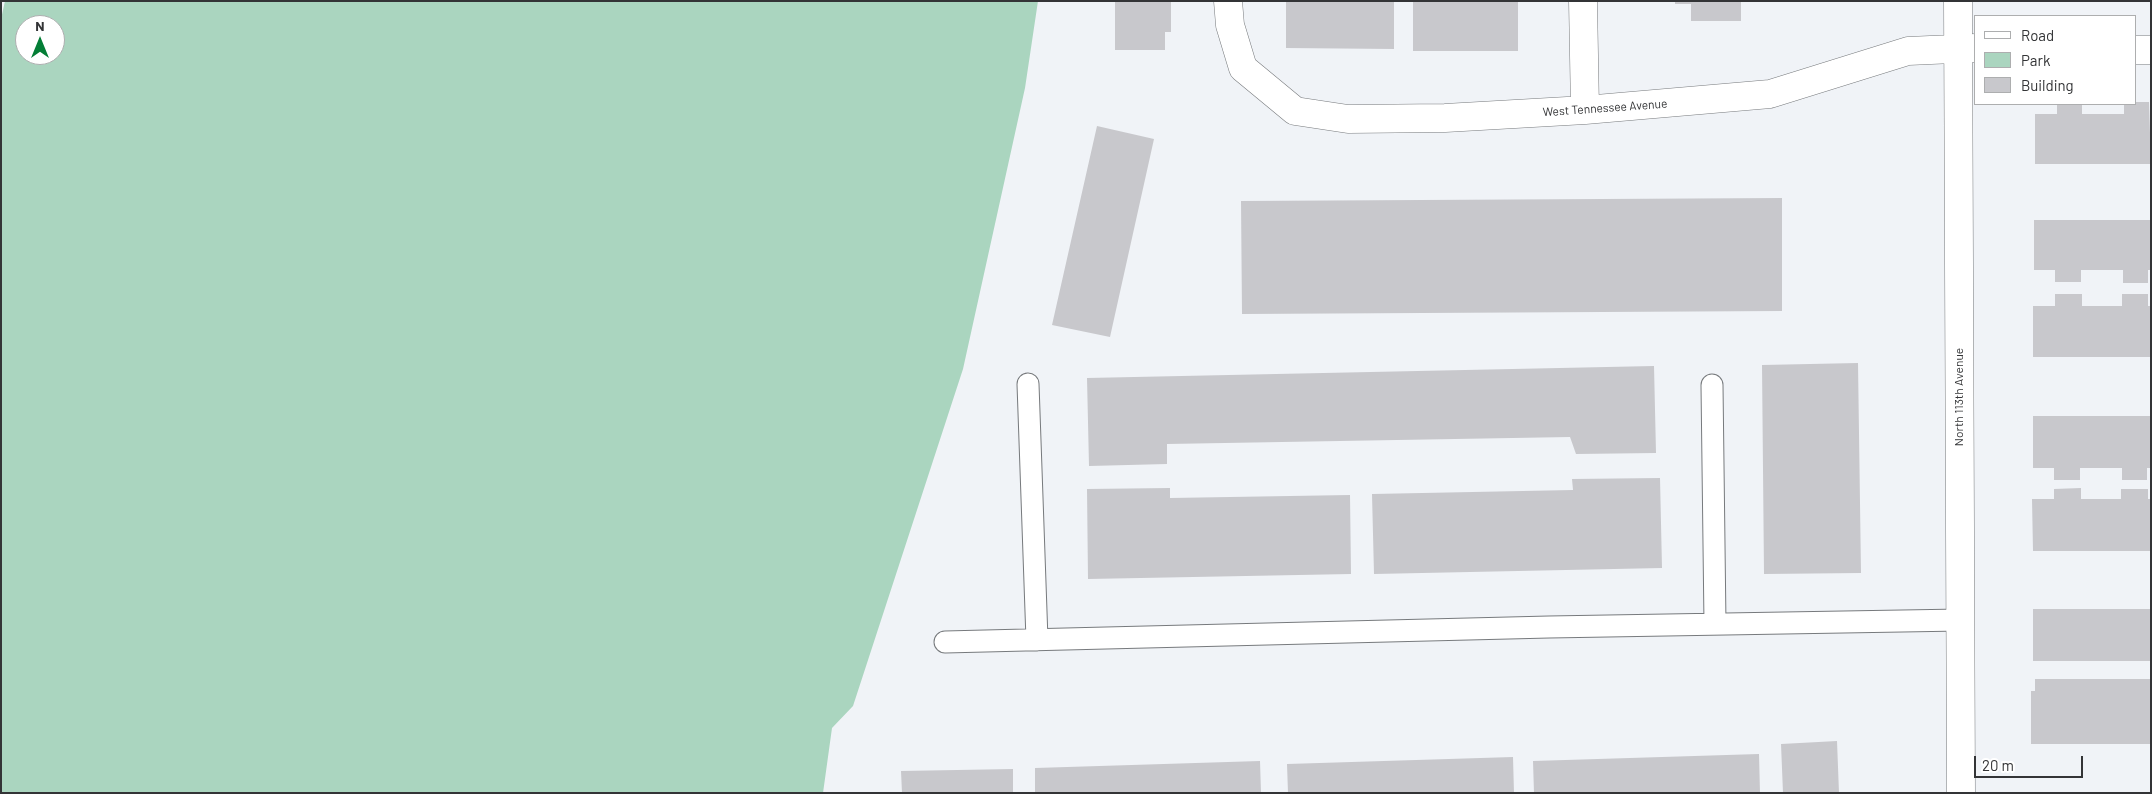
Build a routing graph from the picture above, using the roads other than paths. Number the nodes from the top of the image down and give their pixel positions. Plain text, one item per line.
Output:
1 (1228, 1) edge
2 (1583, 1) edge
3 (1958, 1) edge
4 (1967, 48) edge
5 (2137, 50) edge
6 (2151, 50) edge
7 (1585, 110) junction
8 (1028, 384) dead end
9 (1712, 385) dead end
10 (1961, 620) junction
11 (1715, 624) junction
12 (1037, 640) junction
13 (945, 642) dead end
14 (1961, 793) edge

1 - 7 street, West Tennessee Avenue
2 - 7 street
3 - 4 street, North 113th Avenue
4 - 7 street, West Tennessee Avenue
4 - 10 street, North 113th Avenue
5 - 6 street
8 - 12 lane
9 - 11 lane
10 - 11 lane
10 - 14 street, North 113th Avenue
11 - 12 lane
12 - 13 lane

